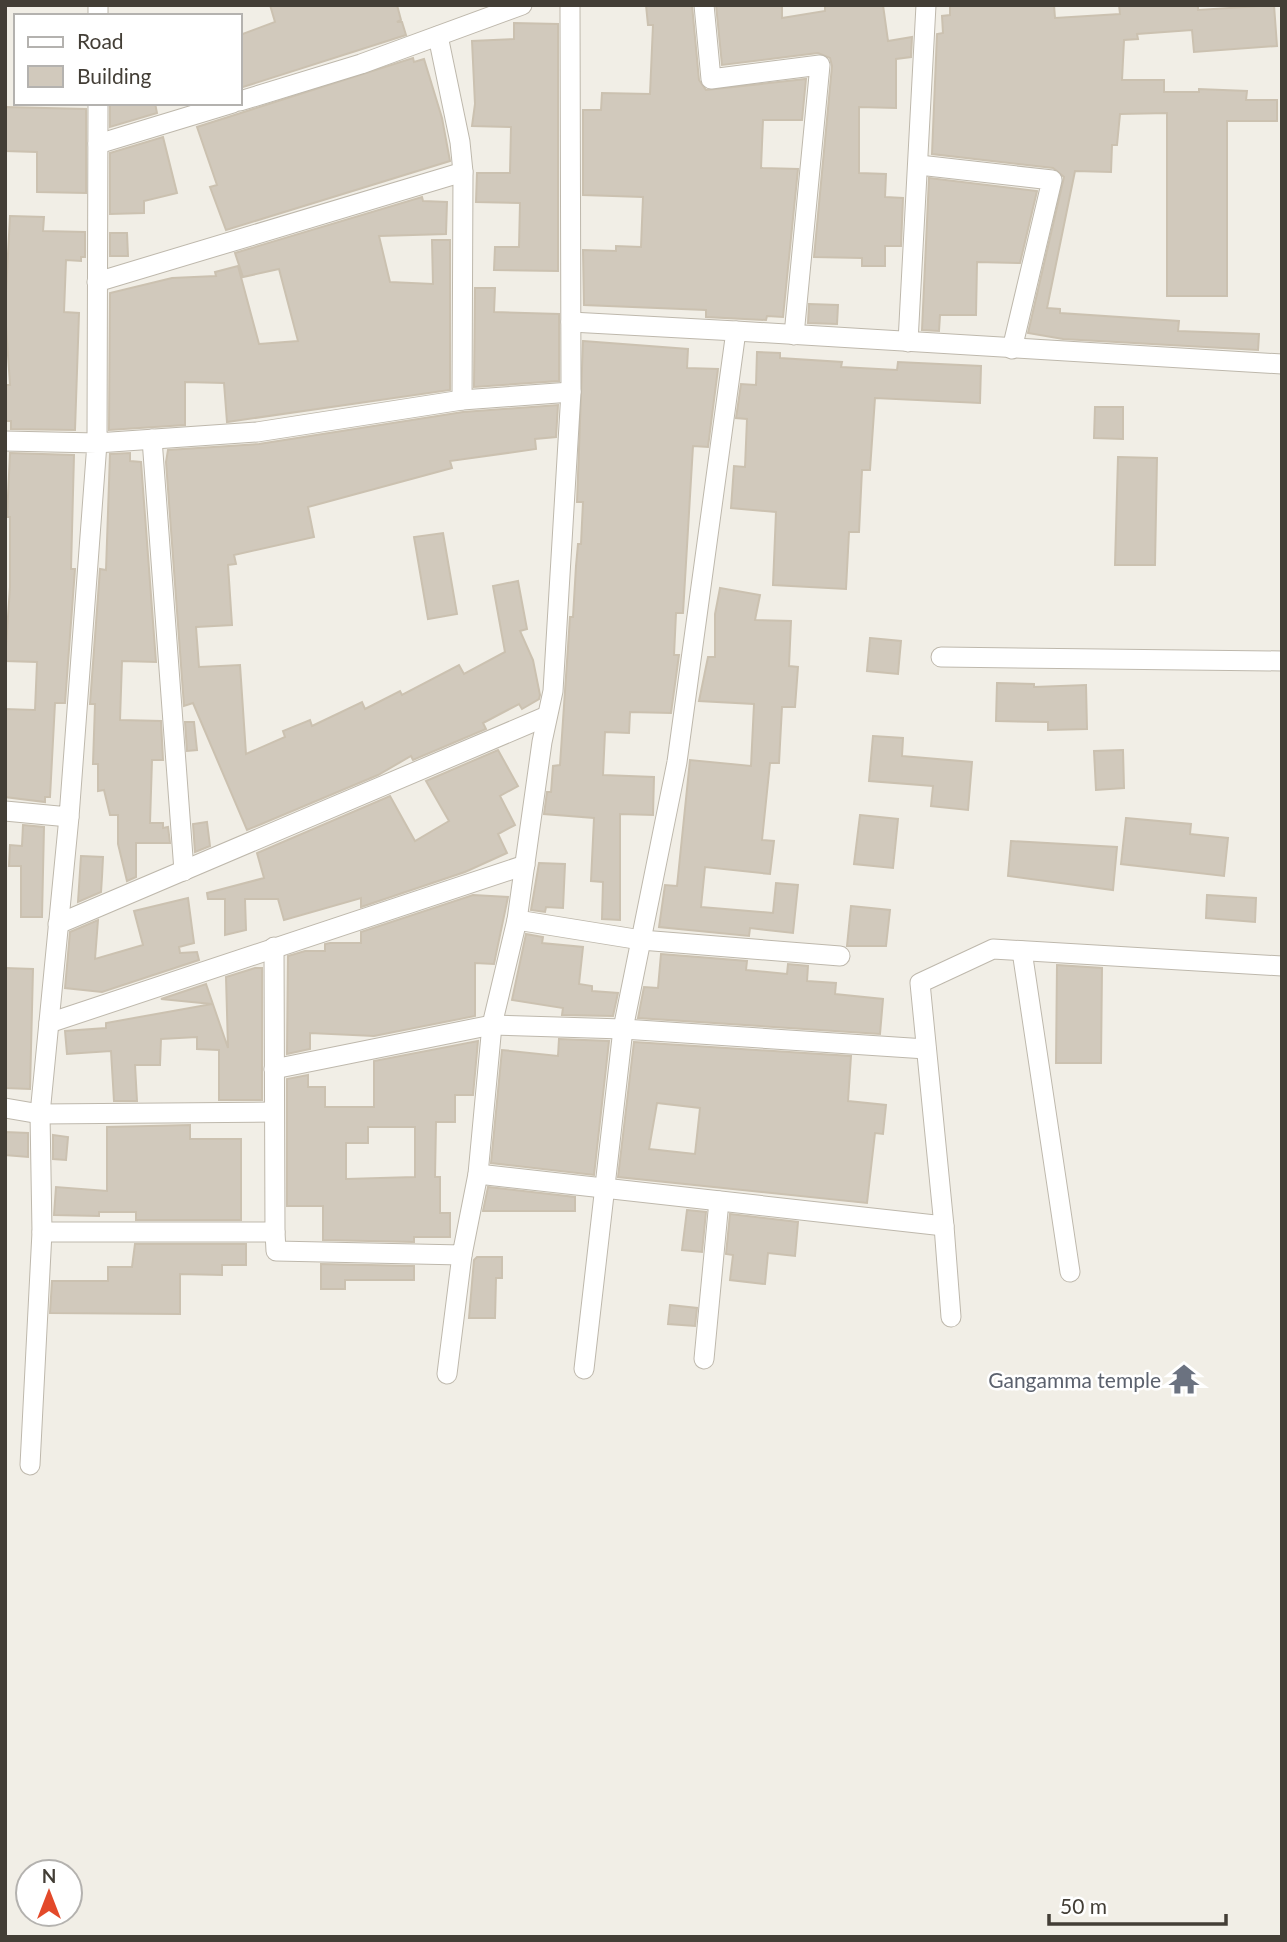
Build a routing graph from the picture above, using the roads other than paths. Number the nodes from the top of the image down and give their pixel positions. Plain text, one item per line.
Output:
1 (522, 5) edge
2 (570, 5) edge
3 (704, 5) edge
4 (926, 5) edge
5 (438, 36) junction
6 (242, 100) edge
7 (98, 105) edge
8 (226, 105) edge
9 (98, 144) junction
10 (919, 165) junction
11 (463, 172) junction
12 (97, 282) junction
13 (571, 322) junction
14 (736, 331) junction
15 (794, 335) junction
16 (908, 342) junction
17 (1012, 349) junction
18 (1282, 364) edge
19 (571, 393) junction
20 (462, 400) junction
21 (152, 439) junction
22 (5, 441) edge
23 (97, 443) junction
24 (941, 657) dead end
25 (1282, 661) edge
26 (547, 716) junction
27 (5, 811) edge
28 (69, 817) junction
29 (525, 865) junction
30 (184, 871) junction
31 (517, 920) junction
32 (58, 924) junction
33 (641, 940) junction
34 (274, 947) junction
35 (1022, 951) junction
36 (841, 956) dead end
37 (1282, 966) edge
38 (49, 1023) junction
39 (492, 1025) junction
40 (623, 1029) junction
41 (926, 1049) junction
42 (274, 1069) junction
43 (5, 1108) edge
44 (274, 1112) junction
45 (40, 1114) junction
46 (478, 1174) junction
47 (606, 1188) junction
48 (719, 1200) junction
49 (944, 1226) junction
50 (42, 1232) junction
51 (275, 1232) junction
52 (462, 1255) junction
53 (1070, 1272) dead end
54 (951, 1317) dead end
55 (704, 1359) dead end
56 (584, 1369) dead end
57 (447, 1374) dead end
58 (30, 1465) dead end

1 - 5 street
2 - 13 street
3 - 15 street
4 - 10 street
5 - 6 street
5 - 11 street
7 - 9 street
8 - 9 street
9 - 12 street
10 - 16 street
10 - 17 street
11 - 12 street
11 - 20 street
12 - 23 street
13 - 14 street
13 - 19 street
14 - 15 street
14 - 33 street
15 - 16 street
16 - 17 street
17 - 18 street
19 - 20 street
19 - 26 street
20 - 21 street
21 - 23 street
21 - 30 street
22 - 23 street
23 - 28 street
24 - 25 street
26 - 29 street
26 - 30 street
27 - 28 street
28 - 32 street
29 - 31 street
29 - 34 street
30 - 32 street
31 - 33 street
31 - 39 street
32 - 38 street
33 - 36 street
33 - 40 street
34 - 38 street
34 - 42 street
35 - 37 street
35 - 41 street
35 - 53 street
38 - 45 street
39 - 40 street
39 - 42 street
39 - 46 street
40 - 41 street
40 - 47 street
41 - 49 street
42 - 44 street
43 - 45 street
44 - 45 street
44 - 51 street
45 - 50 street
46 - 47 street
46 - 52 street
47 - 48 street
47 - 56 street
48 - 49 street
48 - 55 street
49 - 54 street
50 - 51 street
50 - 58 street
51 - 52 street
52 - 57 street

